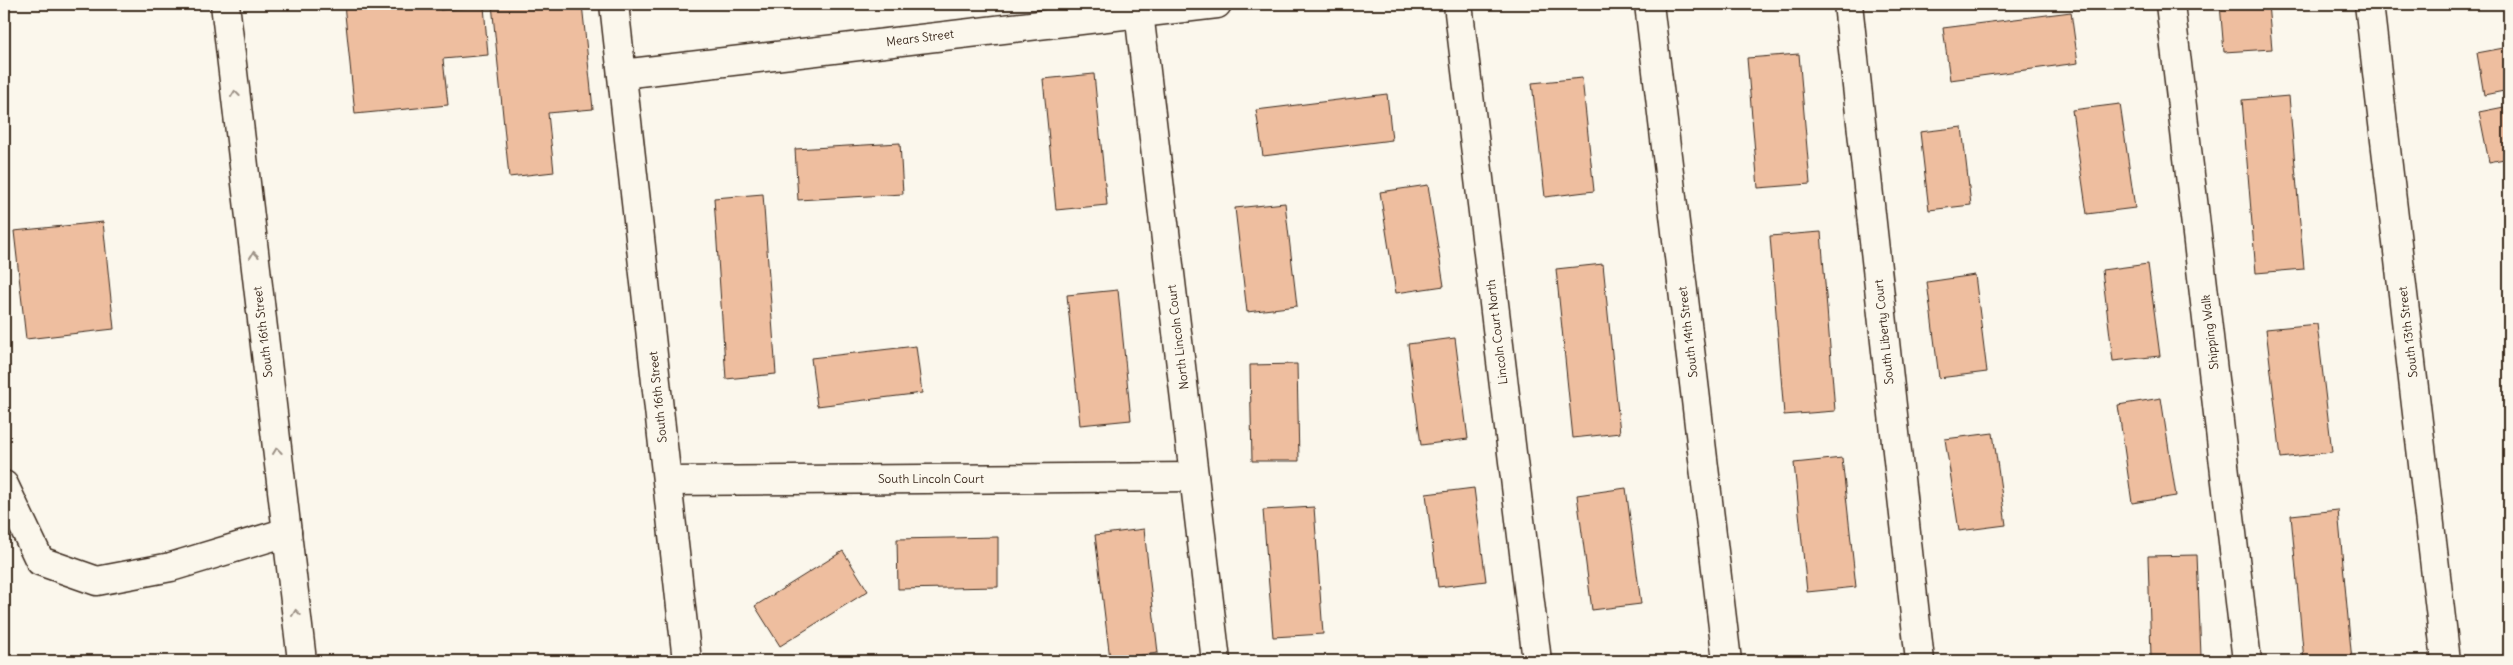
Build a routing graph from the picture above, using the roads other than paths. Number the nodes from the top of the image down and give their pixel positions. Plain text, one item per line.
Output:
1 (225, 4) edge
2 (614, 4) edge
3 (1217, 4) edge
4 (1458, 4) edge
5 (1649, 4) edge
6 (1848, 4) edge
7 (2170, 4) edge
8 (2369, 4) edge
9 (1139, 8) edge
10 (622, 74) junction
11 (1194, 477) junction
12 (668, 481) junction
13 (4, 484) edge
14 (287, 532) junction
15 (16, 536) edge
16 (302, 661) edge
17 (687, 661) edge
18 (1216, 661) edge
19 (1537, 661) edge
20 (1727, 661) edge
21 (1920, 661) edge
22 (2247, 661) edge
23 (2446, 661) edge

14 -> 1 street, South 16th Street
2 - 10 street, South 16th Street
3 - 9 street, Mears Street
4 - 19 street, Lincoln Court North
5 - 20 street, South 14th Street
6 - 21 street, South Liberty Court
7 - 22 street, Shipping Walk
8 - 23 street, South 13th Street
9 - 10 street, Mears Street
9 - 11 street, North Lincoln Court
10 - 12 street, South 16th Street
11 - 12 street, South Lincoln Court
11 - 18 street, North Lincoln Court
12 - 17 street, South 16th Street
13 - 15 street
14 - 15 street
16 -> 14 street, South 16th Street

